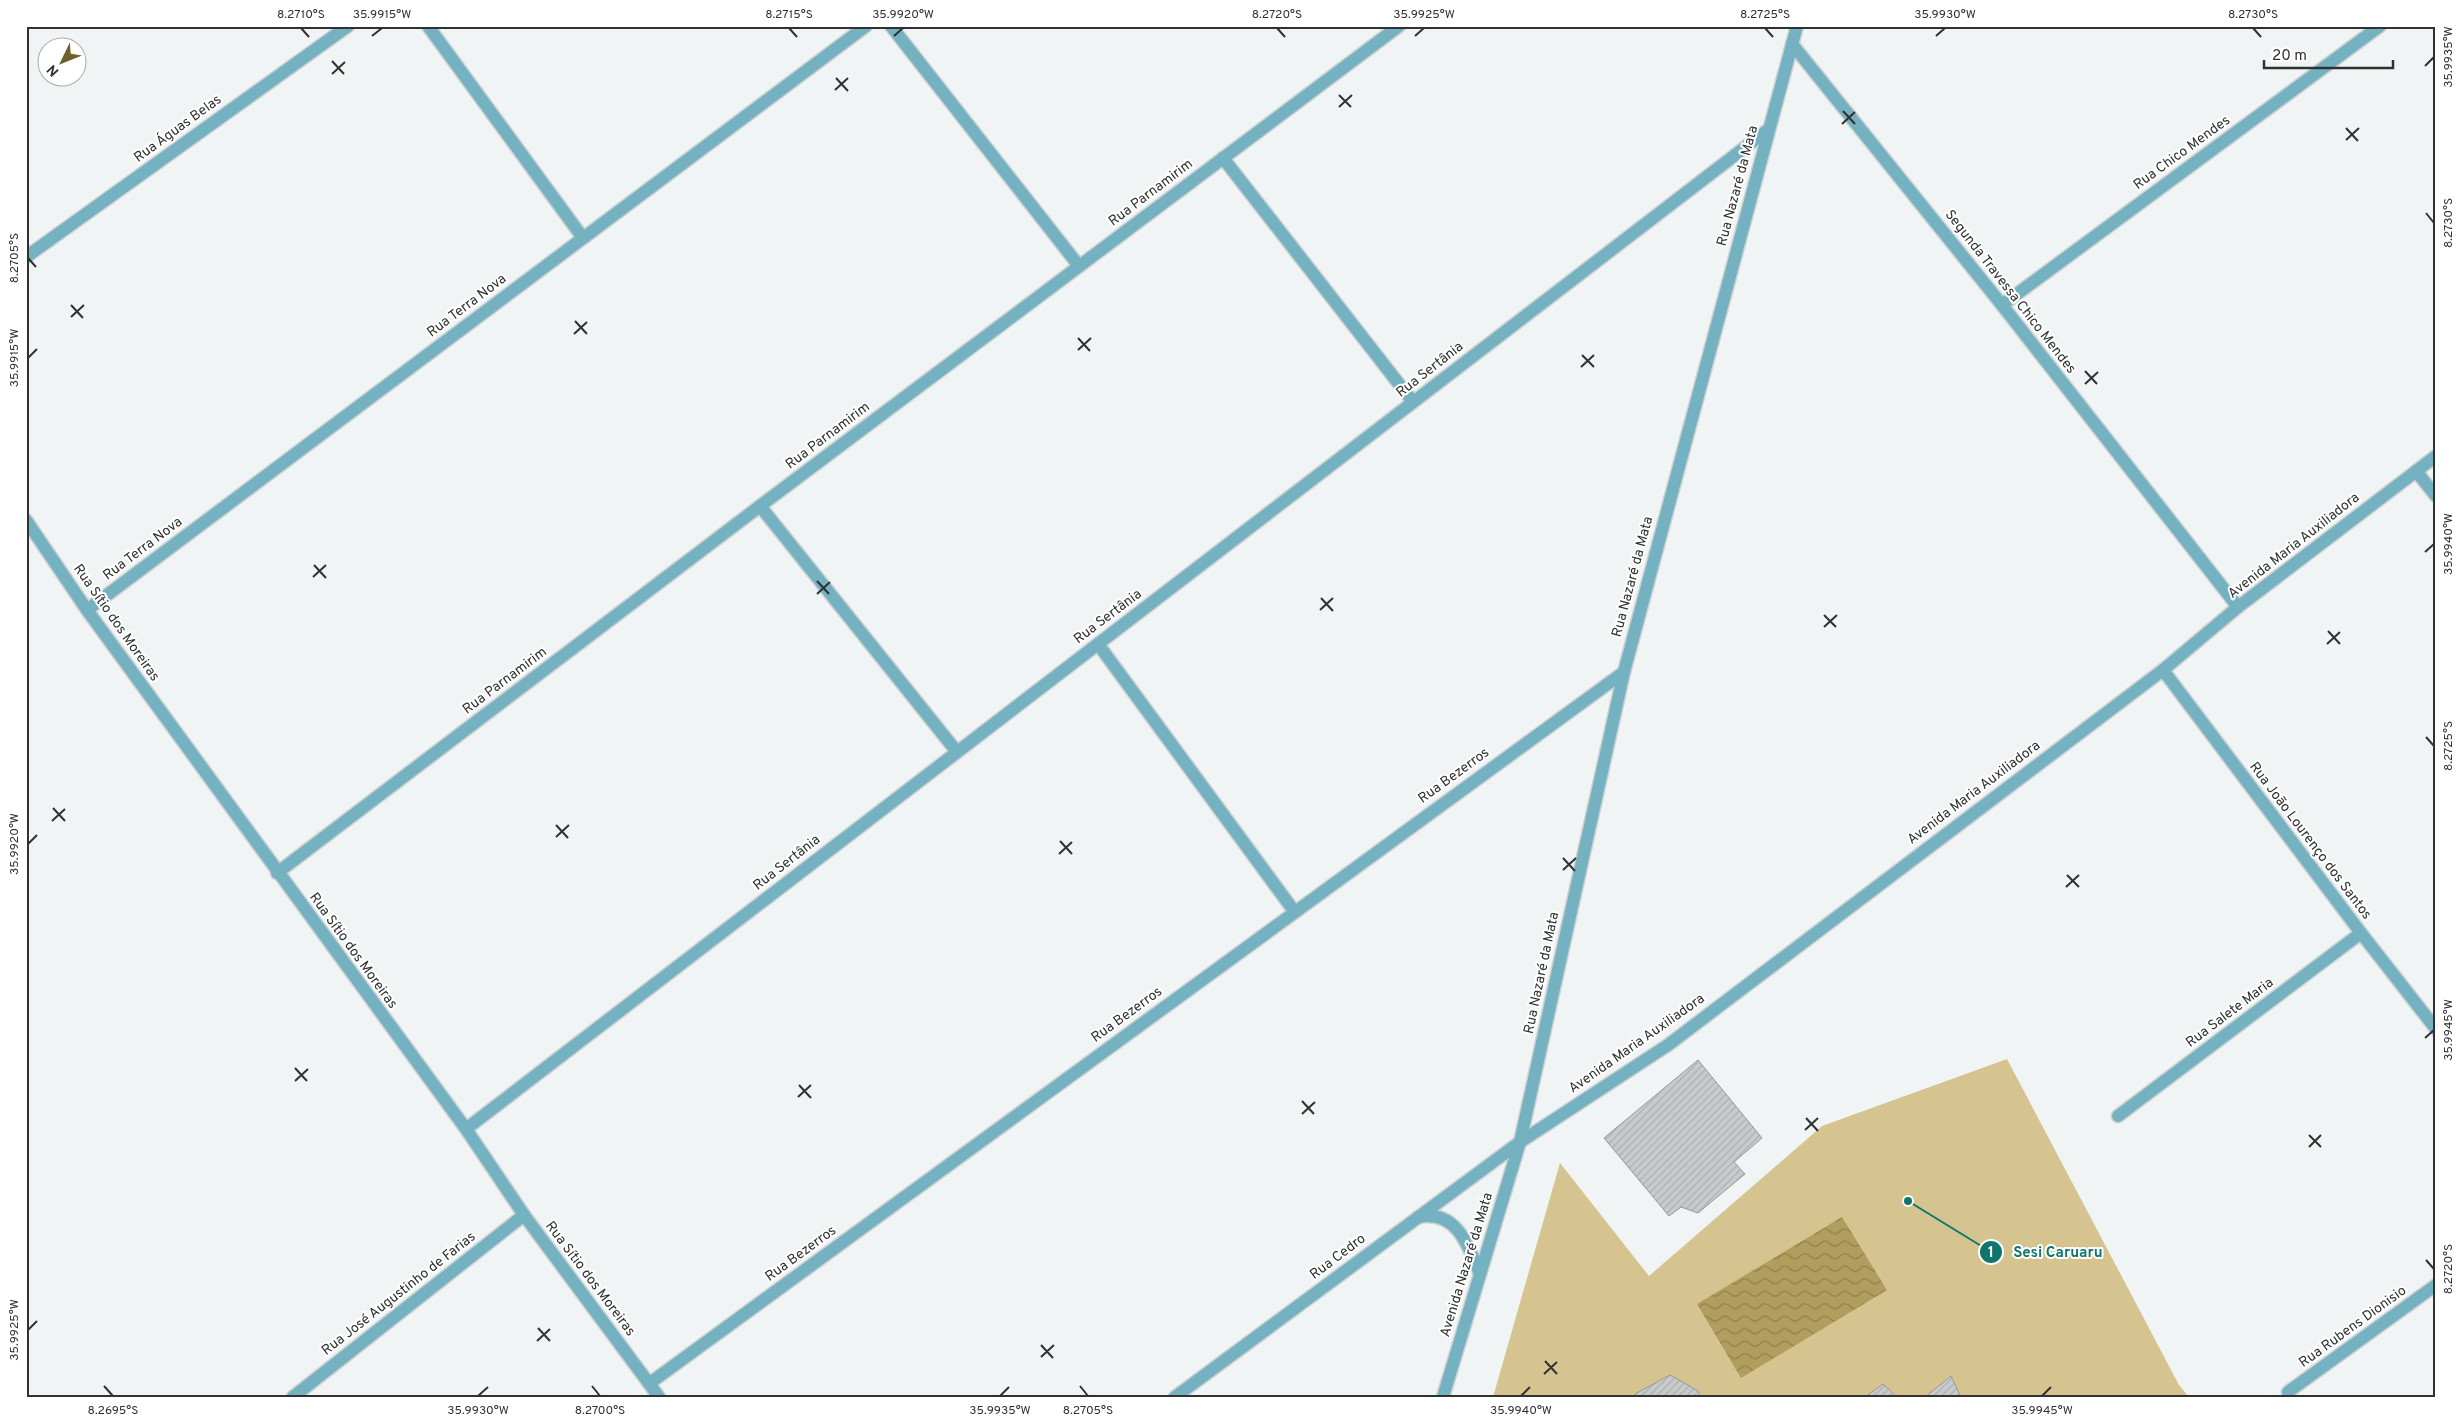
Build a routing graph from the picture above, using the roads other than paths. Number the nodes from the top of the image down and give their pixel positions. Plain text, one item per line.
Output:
1 (348, 26) edge
2 (428, 26) edge
3 (866, 26) edge
4 (891, 26) edge
5 (1399, 26) edge
6 (1797, 26) edge
7 (2380, 26) edge
8 (1792, 44) junction
9 (1769, 129) junction
10 (1223, 158) junction
11 (583, 238) junction
12 (26, 257) edge
13 (1079, 266) junction
14 (2002, 305) junction
15 (1413, 402) junction
16 (2436, 456) edge
17 (2416, 470) junction
18 (2436, 496) edge
19 (760, 506) junction
20 (26, 520) edge
21 (2238, 607) junction
22 (87, 610) junction
23 (1098, 644) junction
24 (2162, 670) junction
25 (1624, 672) junction
26 (957, 752) junction
27 (277, 873) junction
28 (1294, 911) junction
29 (2360, 933) junction
30 (2436, 1029) edge
31 (2118, 1116) dead end
32 (466, 1129) junction
33 (1520, 1142) junction
34 (524, 1215) junction
35 (1418, 1217) junction
36 (1480, 1274) junction
37 (2436, 1285) edge
38 (650, 1384) junction
39 (2288, 1392) dead end
40 (293, 1397) edge
41 (659, 1397) edge
42 (1175, 1397) edge
43 (1443, 1397) edge

1 - 12 street, Rua Águas Belas
2 - 11 street
3 - 11 street, Rua Terra Nova
4 - 13 street
5 - 10 street, Rua Parnamirim
6 - 8 street, Rua Nazaré da Mata
7 - 14 street, Rua Chico Mendes
8 - 9 street, Rua Nazaré da Mata
8 - 14 street, Segunda Travessa Chico Mendes
9 - 15 street, Rua Sertânia
9 - 25 street, Rua Nazaré da Mata
10 - 13 street, Rua Parnamirim
10 - 15 street
11 - 22 street, Rua Terra Nova
13 - 19 street, Rua Parnamirim
14 - 21 street, Segunda Travessa Chico Mendes
15 - 23 street, Rua Sertânia
16 - 17 street, Avenida Maria Auxiliadora
17 - 18 street
17 - 21 street, Avenida Maria Auxiliadora
19 - 26 street
19 - 27 street, Rua Parnamirim
20 - 22 street, Rua Sítio dos Moreiras
21 - 24 street, Avenida Maria Auxiliadora
22 - 27 street, Rua Sítio dos Moreiras
23 - 26 street, Rua Sertânia
23 - 28 street
24 - 29 street, Rua João Lourenço dos Santos
24 - 33 street, Avenida Maria Auxiliadora
25 - 28 street, Rua Bezerros
25 - 33 street, Rua Nazaré da Mata
26 - 32 street, Rua Sertânia
27 - 32 street, Rua Sítio dos Moreiras
28 - 38 street, Rua Bezerros
29 - 30 street, Rua João Lourenço dos Santos
29 - 31 street, Rua Salete Maria
32 - 34 street, Rua Sítio dos Moreiras
33 - 35 street, Rua Cedro
33 - 36 street, Avenida Nazaré da Mata
34 - 38 street, Rua Sítio dos Moreiras
34 - 40 street, Rua José Augustinho de Farias
35 - 36 street
35 - 42 street, Rua Cedro
36 - 43 street, Avenida Nazaré da Mata
37 - 39 street, Rua Rubens Dionisio
38 - 41 street, Rua Sítio dos Moreiras

